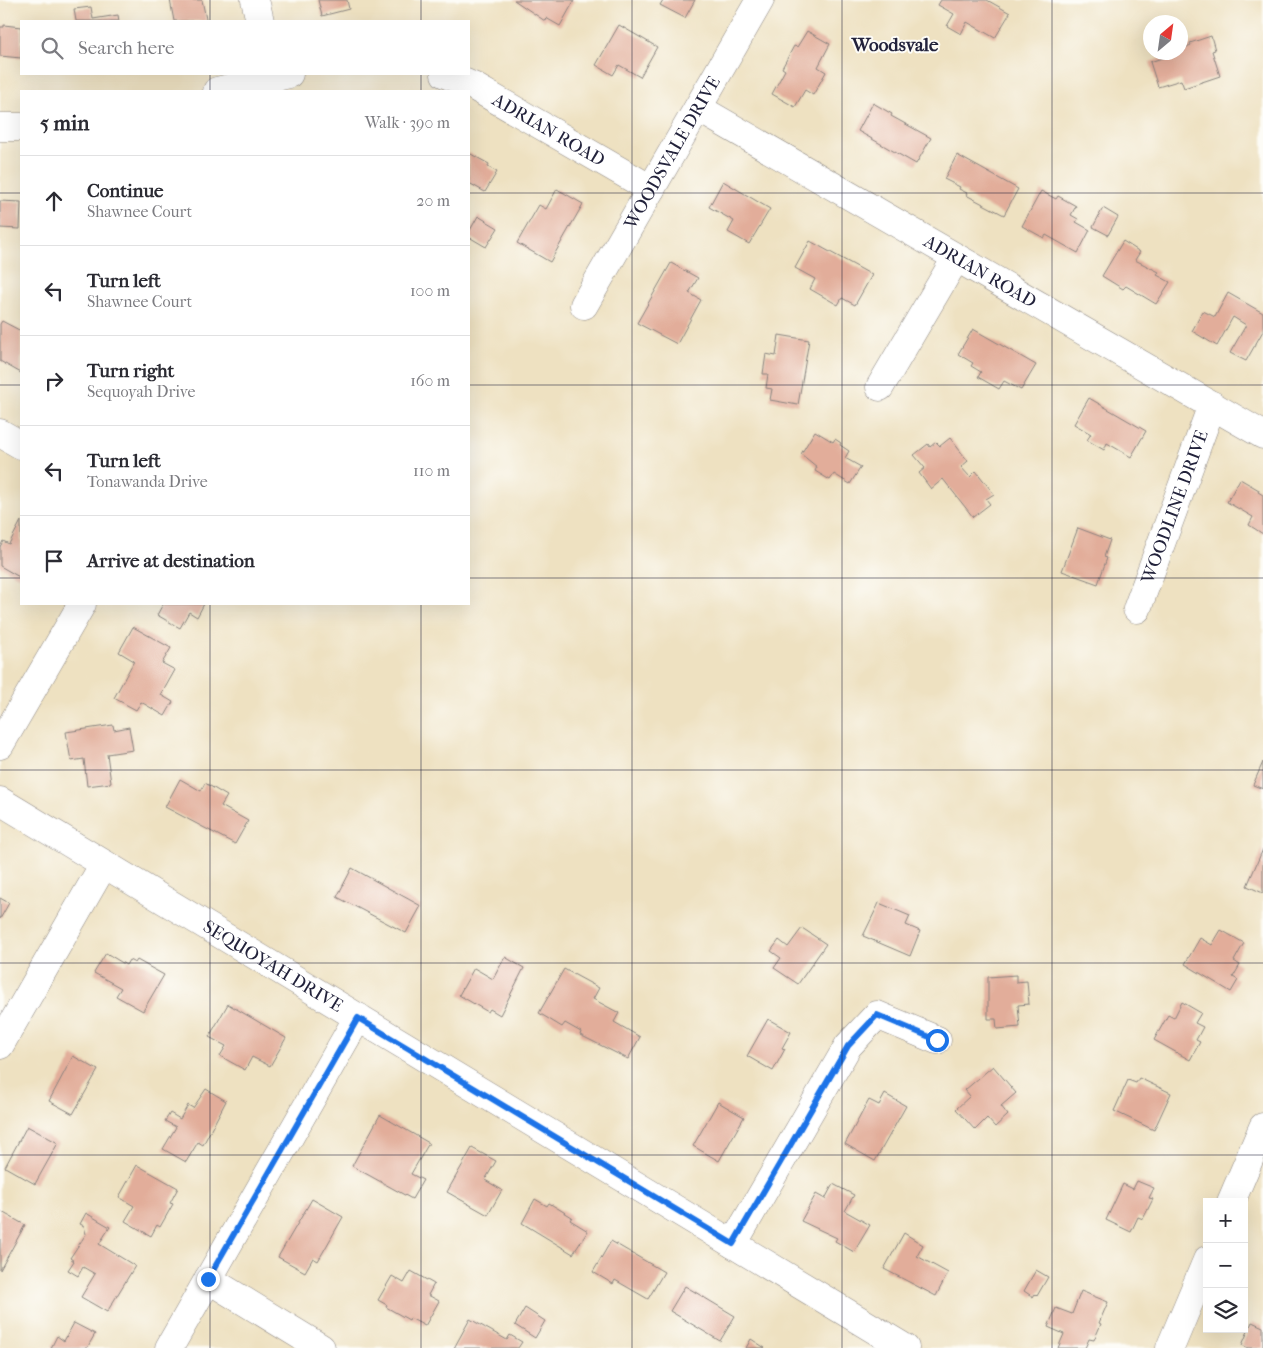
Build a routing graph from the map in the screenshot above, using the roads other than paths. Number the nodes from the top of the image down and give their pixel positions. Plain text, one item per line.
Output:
1 (255, 0) edge
2 (760, 0) edge
3 (260, 20) edge
4 (447, 75) edge
5 (278, 79) edge
6 (222, 90) edge
7 (698, 108) junction
8 (0, 127) edge
9 (20, 127) edge
10 (651, 189) junction
11 (956, 258) junction
12 (584, 305) dead end
13 (880, 387) dead end
14 (1212, 406) junction
15 (0, 432) edge
16 (1263, 435) edge
17 (20, 444) edge
18 (81, 605) edge
19 (1137, 609) dead end
20 (0, 745) edge
21 (0, 801) edge
22 (104, 864) junction
23 (358, 1018) junction
24 (937, 1040) dead end
25 (0, 1045) edge
26 (1263, 1127) edge
27 (1234, 1198) edge
28 (733, 1244) junction
29 (1203, 1270) edge
30 (208, 1279) junction
31 (169, 1348) edge
32 (321, 1348) edge
33 (905, 1348) edge
34 (1170, 1348) edge

1 - 3 street
2 - 7 street, WOODSVALE DRIVE
4 - 10 street, ADRIAN ROAD
5 - 6 street
7 - 10 street, WOODSVALE DRIVE
7 - 11 street, ADRIAN ROAD
8 - 9 street
10 - 12 street, WOODSVALE DRIVE
11 - 13 street
11 - 14 street, ADRIAN ROAD
14 - 16 street, ADRIAN ROAD
14 - 19 street, WOODLINE DRIVE
15 - 17 street
18 - 20 street
21 - 22 street, SEQUOYAH DRIVE
22 - 23 street, SEQUOYAH DRIVE
22 - 25 street
23 - 28 street, SEQUOYAH DRIVE
23 - 30 street
24 - 28 street
26 - 27 street
28 - 33 street, SEQUOYAH DRIVE
29 - 34 street
30 - 31 street
30 - 32 street

